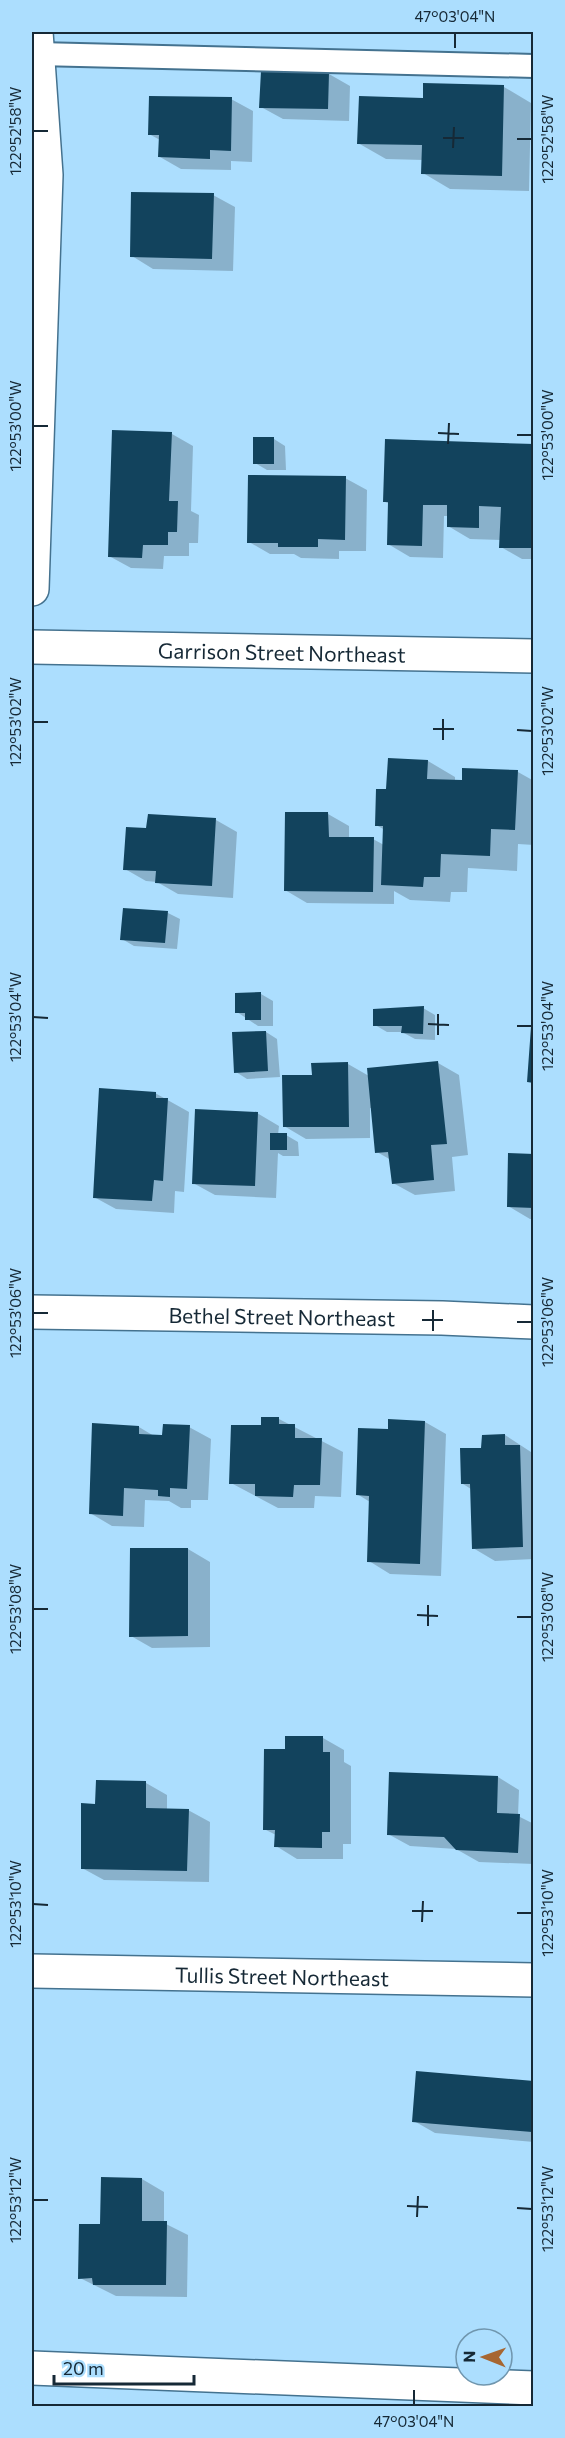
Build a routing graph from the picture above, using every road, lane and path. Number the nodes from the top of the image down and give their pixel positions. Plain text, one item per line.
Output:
1 (37, 43) edge
2 (534, 66) edge
3 (32, 589) edge
4 (32, 647) edge
5 (534, 656) edge
6 (32, 1312) edge
7 (534, 1322) edge
8 (32, 1971) edge
9 (534, 1980) edge
10 (32, 2368) edge
11 (534, 2388) edge

1 - 2 lane
1 - 3 street
4 - 5 street, Garrison Street Northeast
6 - 7 street, Bethel Street Northeast
8 - 9 street, Tullis Street Northeast
10 - 11 street

